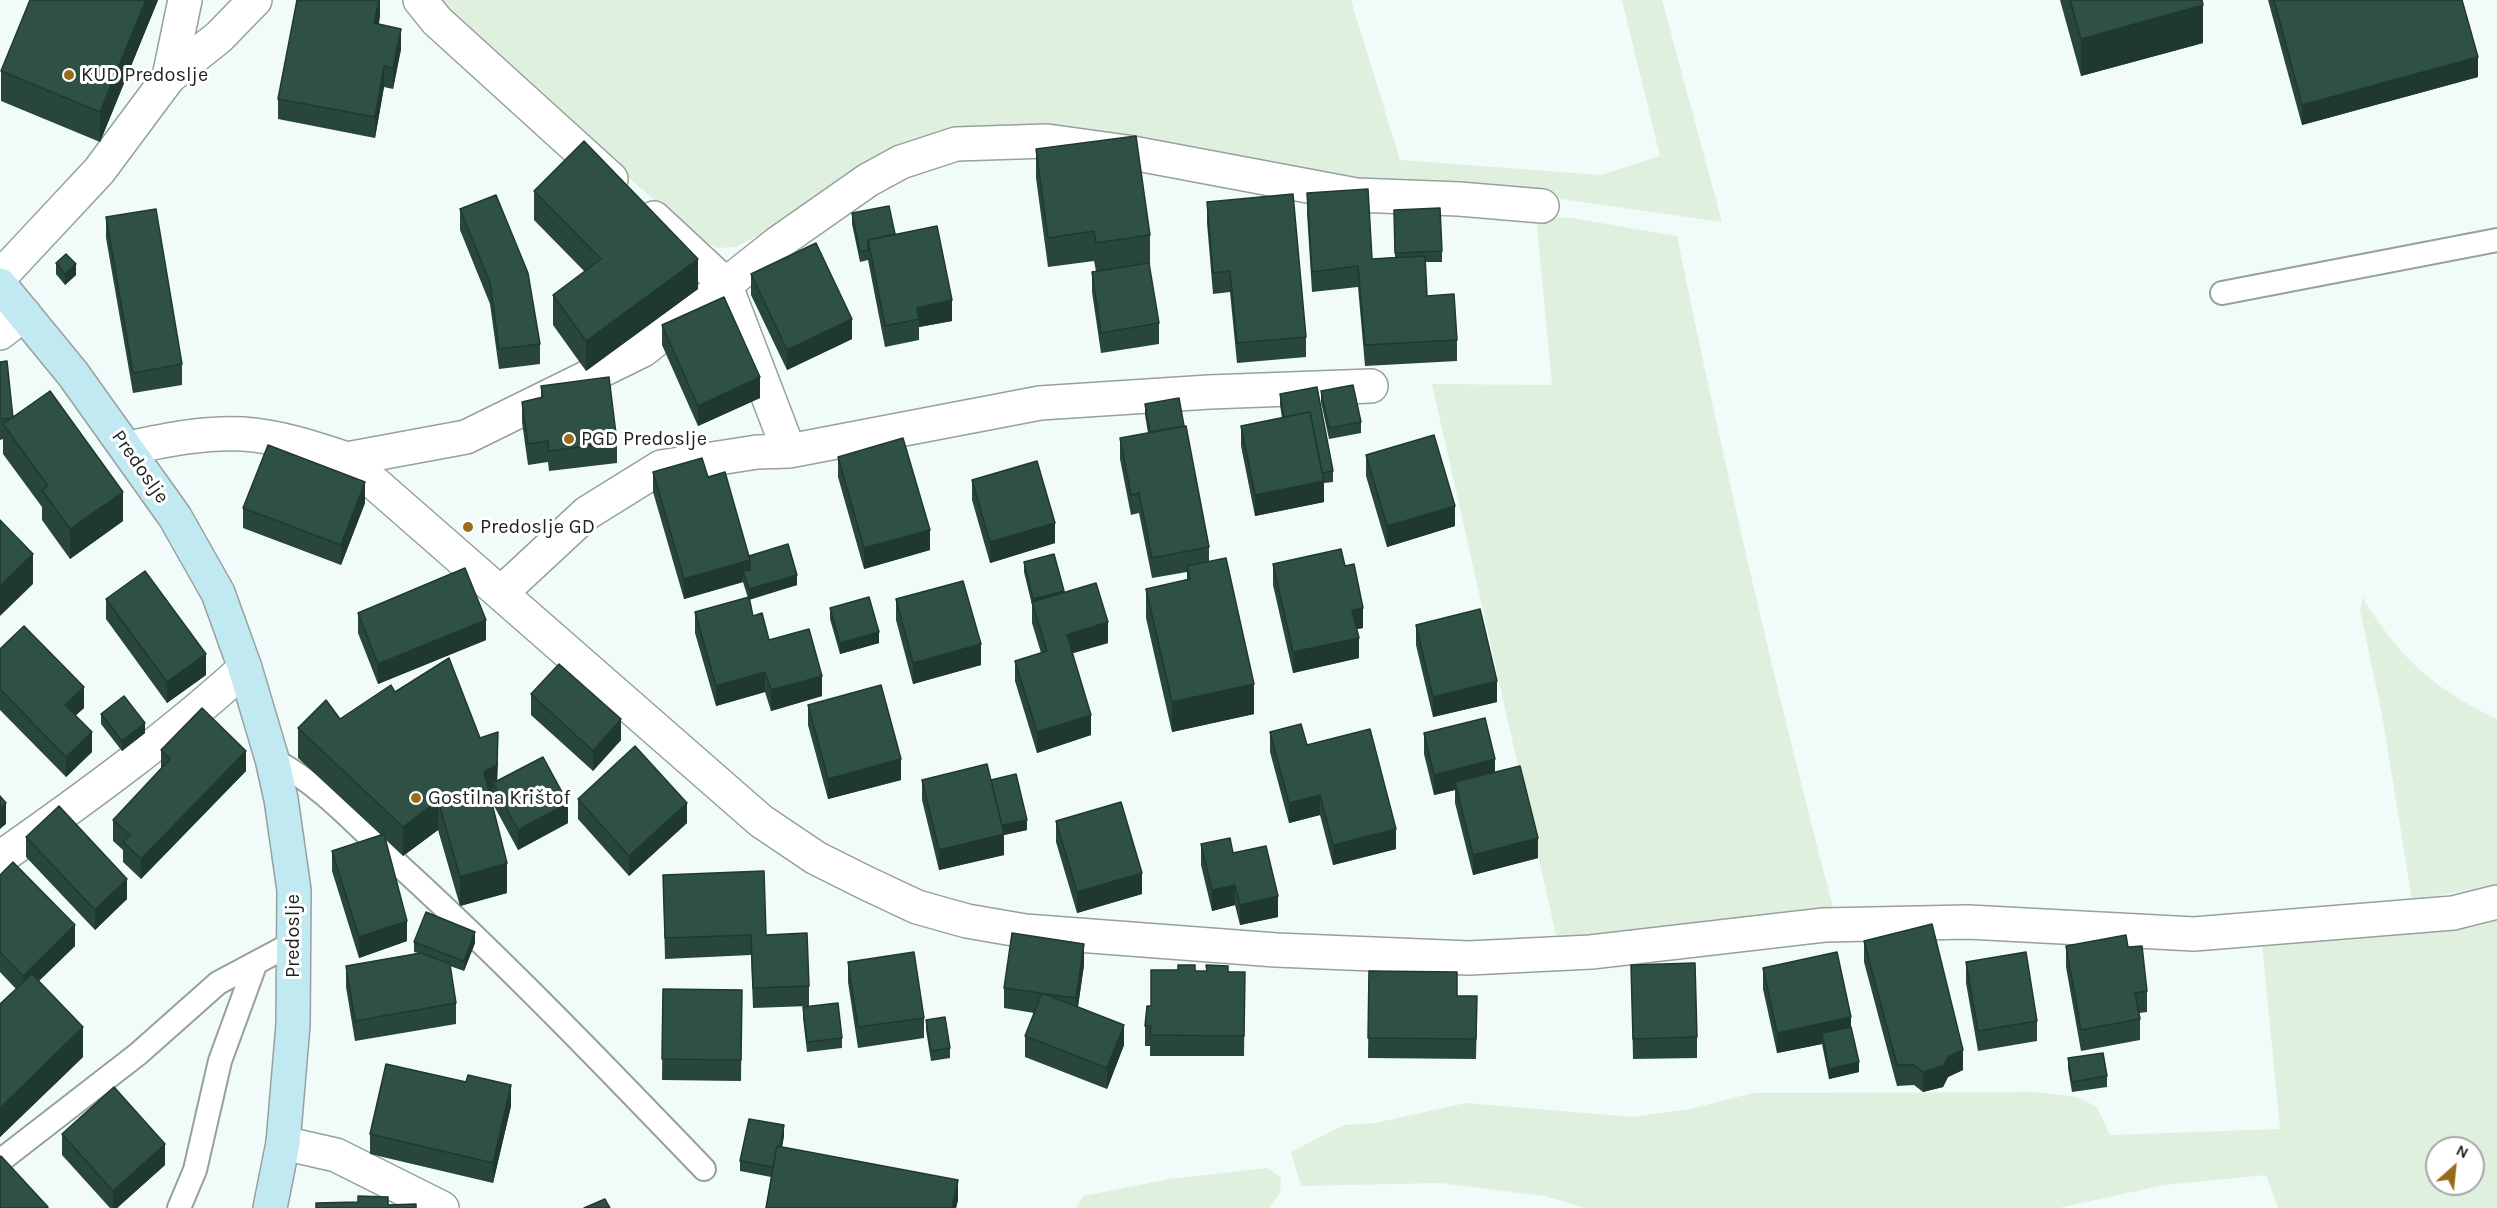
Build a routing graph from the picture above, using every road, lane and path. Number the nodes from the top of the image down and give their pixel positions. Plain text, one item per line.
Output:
1 (185, 0) edge
2 (255, 0) edge
3 (420, 0) edge
4 (169, 77) junction
5 (1542, 206) dead end
6 (2497, 240) edge
7 (0, 277) edge
8 (0, 285) edge
9 (725, 285) junction
10 (2222, 293) dead end
11 (12, 324) edge
12 (1371, 386) dead end
13 (128, 448) junction
14 (789, 451) junction
15 (347, 459) junction
16 (502, 592) junction
17 (245, 668) junction
18 (272, 759) junction
19 (0, 858) edge
20 (2497, 902) edge
21 (293, 943) junction
22 (255, 964) junction
23 (283, 1143) junction
24 (0, 1161) edge
25 (704, 1169) dead end
26 (179, 1208) edge
27 (270, 1208) edge
28 (442, 1208) edge

1 - 4 street
2 - 4 street
3 - 9 street
4 - 7 street
5 - 9 street
6 - 10 lane
8 - 11 street, Predoslje
9 - 14 street
9 - 15 street
11 - 13 street, Predoslje
12 - 14 street
13 - 15 street
13 - 17 street, Predoslje
14 - 16 street
15 - 16 street
16 - 20 street
17 - 18 street, Predoslje
17 - 19 street
18 - 21 street, Predoslje
18 - 25 lane
21 - 22 lane
21 - 23 street, Predoslje
22 - 24 lane
22 - 26 lane
23 - 27 street, Predoslje
23 - 28 street

